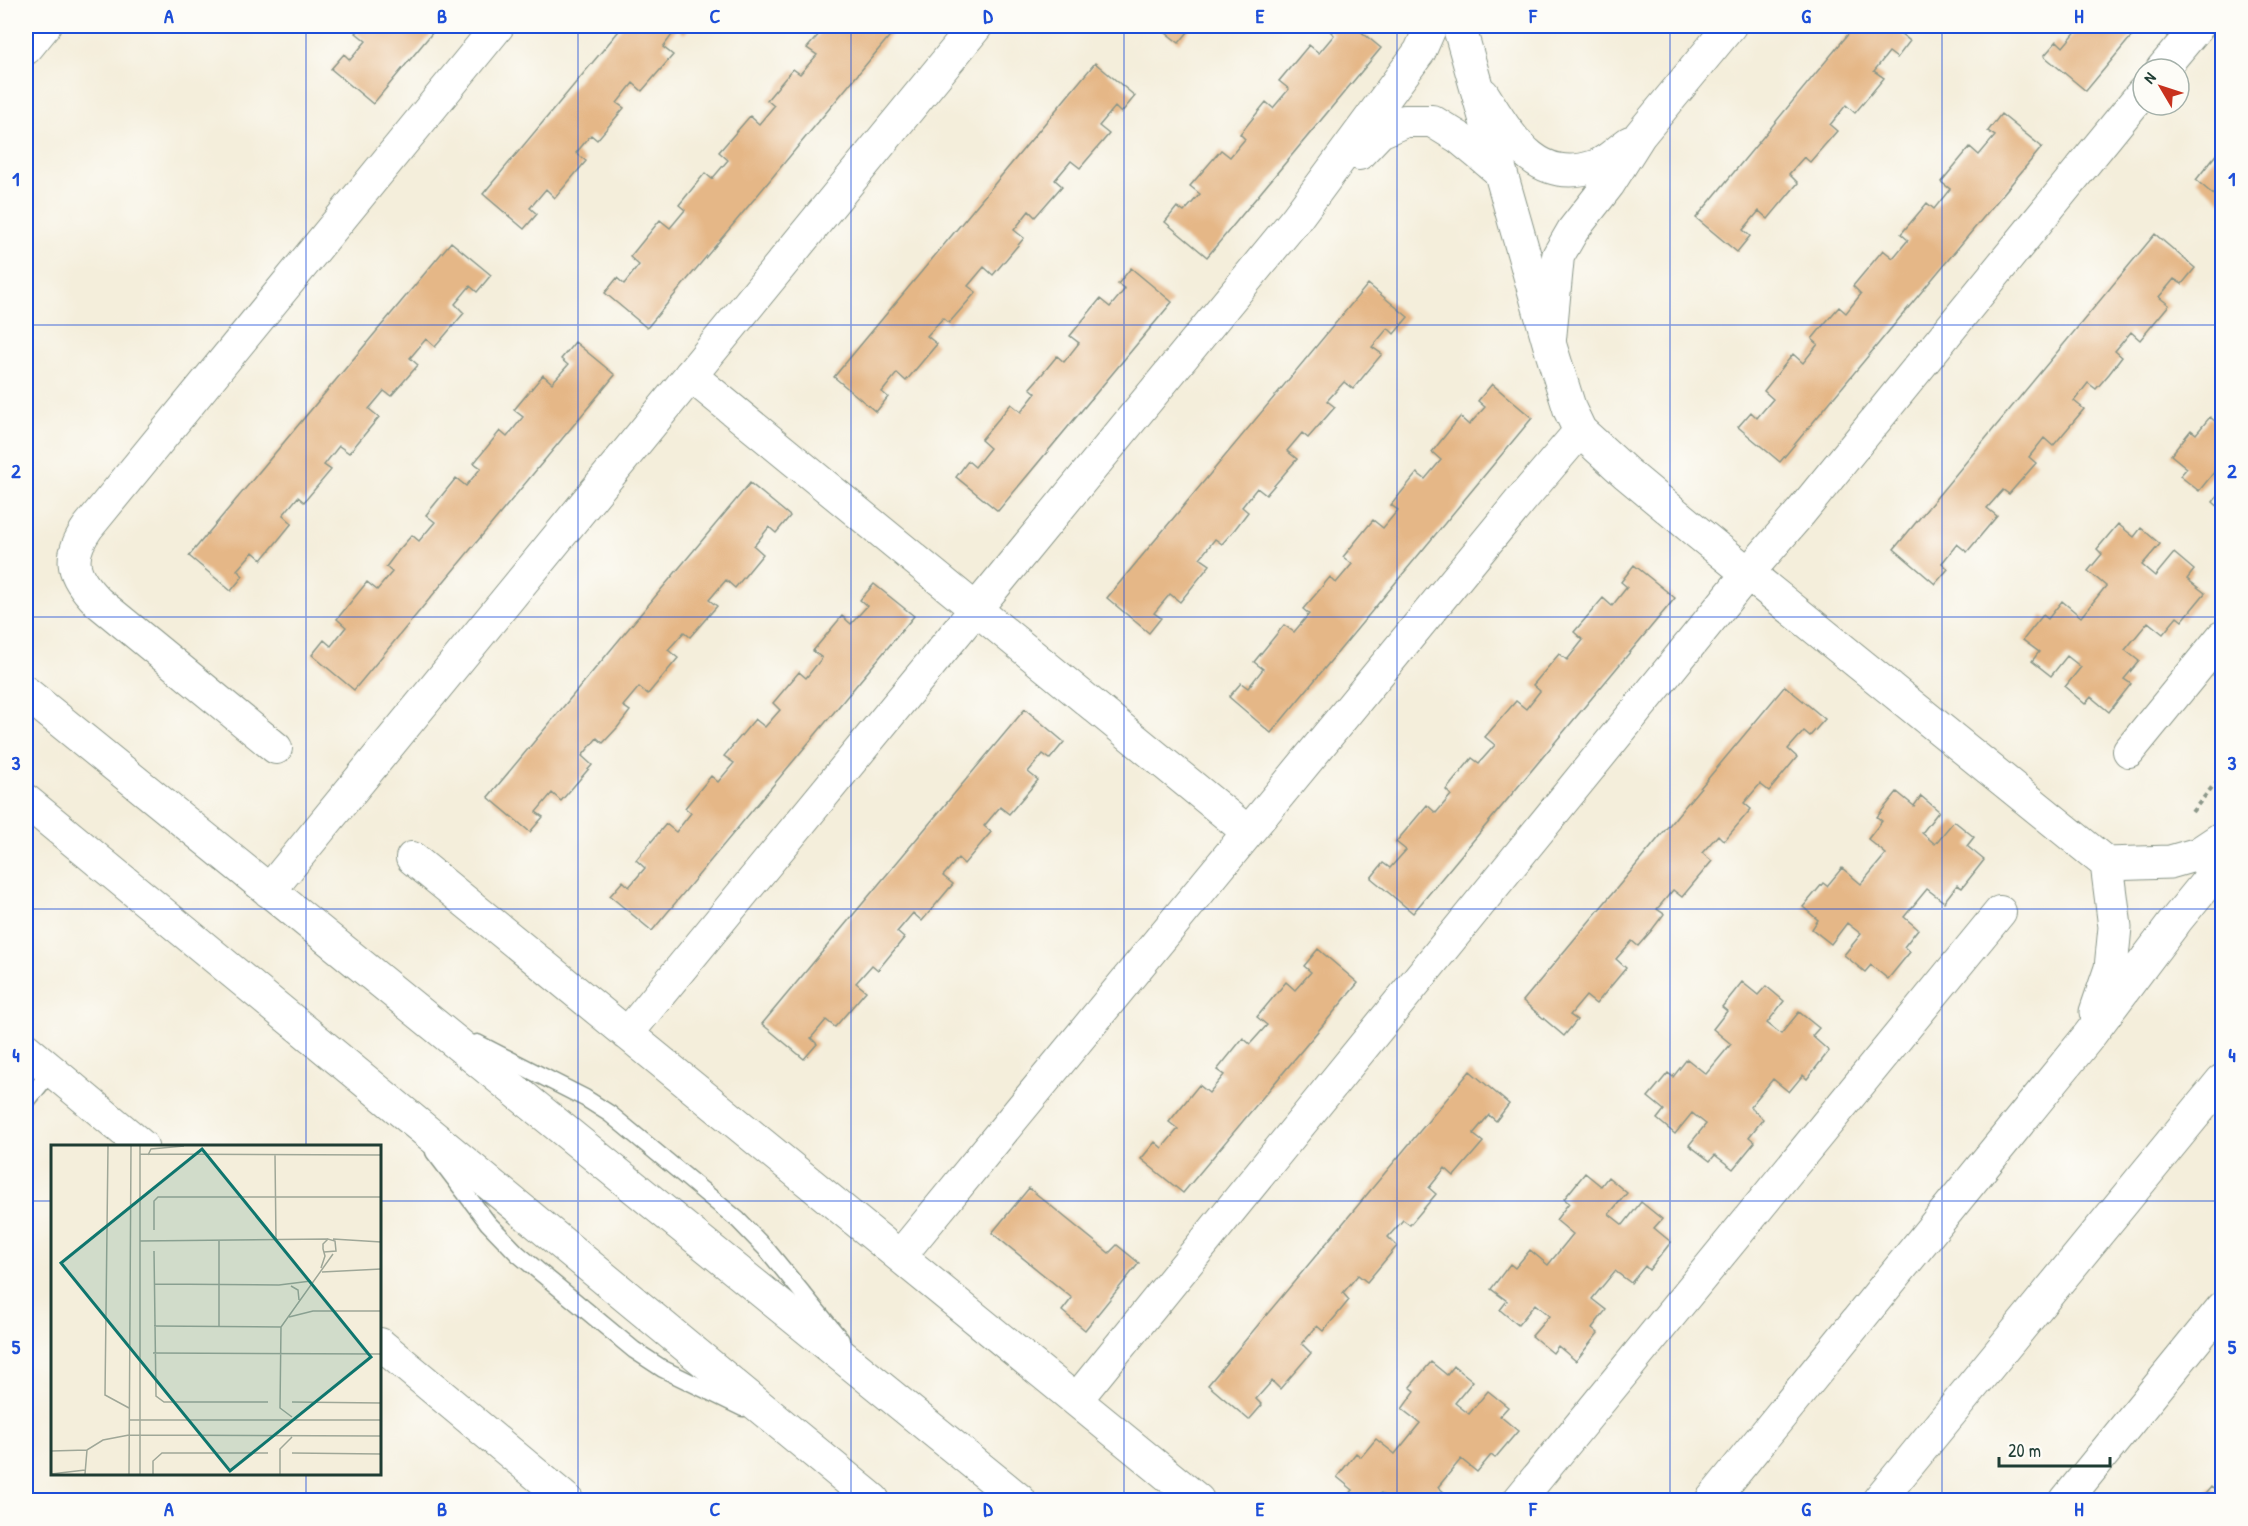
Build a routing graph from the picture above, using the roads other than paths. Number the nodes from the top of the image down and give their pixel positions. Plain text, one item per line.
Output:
1 (44, 26) edge
2 (498, 26) edge
3 (976, 26) edge
4 (1431, 26) edge
5 (1459, 26) edge
6 (1730, 26) edge
7 (2198, 26) edge
8 (26, 48) edge
9 (2172, 57) edge
10 (1476, 84) junction
11 (2131, 107) edge
12 (1640, 135) junction
13 (1499, 171) junction
14 (1296, 219) junction
15 (1550, 346) junction
16 (690, 375) junction
17 (1580, 431) junction
18 (1748, 573) junction
19 (976, 609) junction
20 (2223, 637) edge
21 (26, 693) edge
22 (276, 748) dead end
23 (2129, 751) dead end
24 (26, 801) edge
25 (1248, 832) junction
26 (2223, 838) edge
27 (412, 858) dead end
28 (2107, 864) junction
29 (2223, 864) edge
30 (269, 891) junction
31 (2000, 912) dead end
32 (627, 1034) junction
33 (2088, 1037) junction
34 (26, 1049) edge
35 (51, 1071) junction
36 (2223, 1082) edge
37 (26, 1102) edge
38 (2223, 1102) edge
39 (2190, 1121) junction
40 (141, 1145) edge
41 (900, 1256) junction
42 (2223, 1308) edge
43 (381, 1345) edge
44 (1076, 1400) junction
45 (567, 1500) edge
46 (873, 1500) edge
47 (1019, 1500) edge
48 (1198, 1500) edge
49 (1519, 1500) edge
50 (1712, 1500) edge
51 (1879, 1500) edge
52 (2066, 1500) edge

1 - 8 street
2 - 22 street
3 - 16 street
4 - 14 street
5 - 10 street
6 - 12 street
7 - 9 street
10 - 12 street
10 - 13 street
11 - 18 street
12 - 15 street
13 - 14 street
13 - 15 street
14 - 19 street
15 - 17 street
16 - 19 street
16 - 30 street
17 - 18 street
17 - 25 street
18 - 28 street
18 - 44 street
19 - 25 street
19 - 32 street
20 - 23 street
21 - 30 street
24 - 46 street
25 - 41 street
26 - 28 street
27 - 32 street
28 - 33 street
29 - 33 street
30 - 47 street
31 - 49 street
32 - 41 street
33 - 50 street
34 - 35 street
35 - 37 lane
35 - 40 street
36 - 39 street
38 - 39 street
39 - 51 street
41 - 44 street
42 - 52 street
43 - 45 street
44 - 48 street

